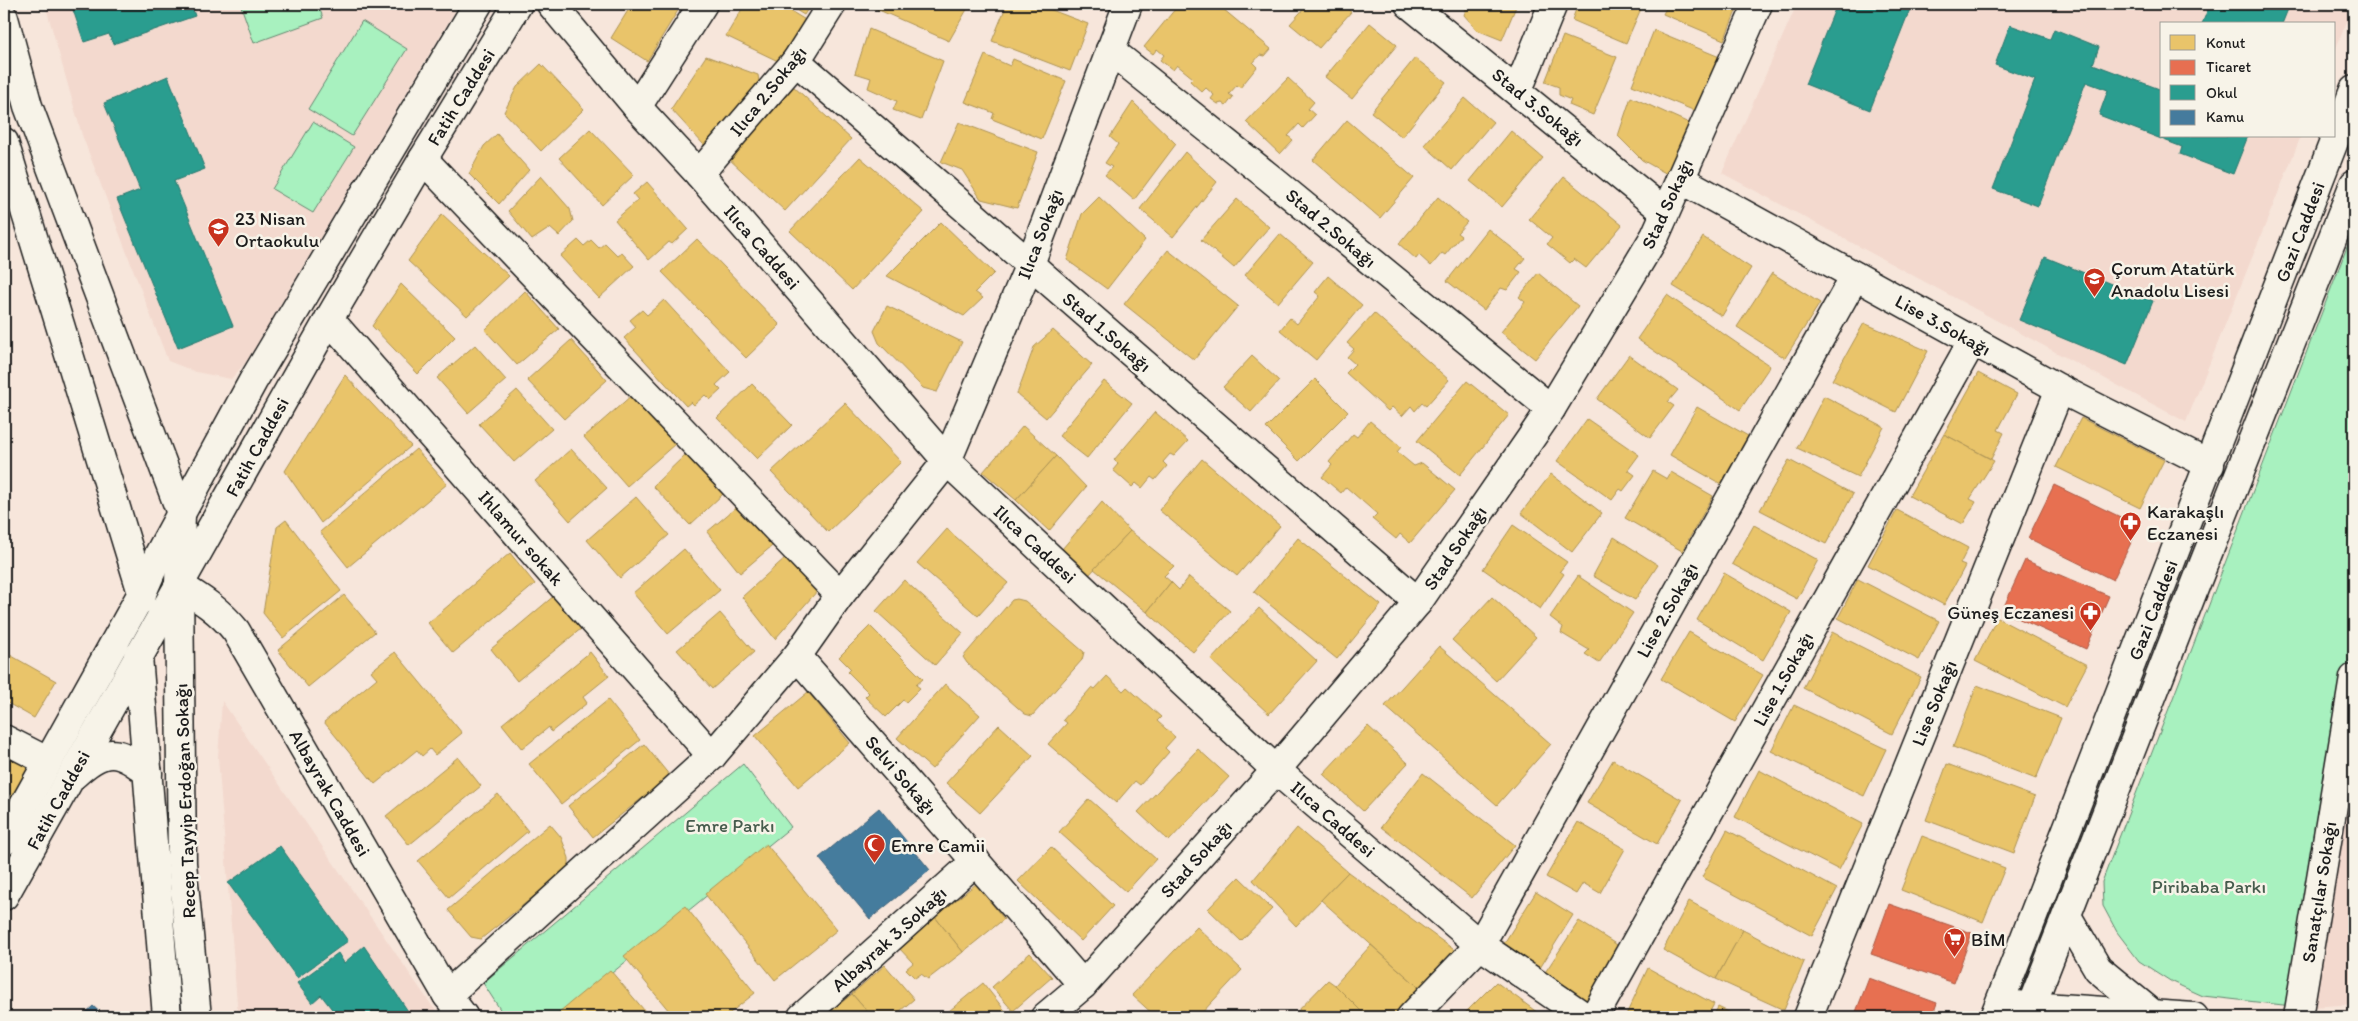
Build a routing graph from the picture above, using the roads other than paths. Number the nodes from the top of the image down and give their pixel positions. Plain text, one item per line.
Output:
1 (478, 4) edge
2 (518, 4) edge
3 (551, 4) edge
4 (704, 4) edge
5 (832, 4) edge
6 (1128, 4) edge
7 (1409, 4) edge
8 (1553, 4) edge
9 (1758, 4) edge
10 (4, 18) edge
11 (1110, 50) junction
12 (796, 61) junction
13 (1518, 90) junction
14 (2354, 90) edge
15 (637, 107) junction
16 (2336, 137) edge
17 (2336, 138) edge
18 (4, 142) edge
19 (423, 159) junction
20 (699, 174) junction
21 (1680, 179) junction
22 (2354, 184) edge
23 (1665, 212) junction
24 (1030, 264) junction
25 (1855, 276) junction
26 (329, 319) junction
27 (1973, 340) junction
28 (2060, 389) junction
29 (1551, 409) junction
30 (947, 461) junction
31 (2210, 465) junction
32 (181, 513) junction
33 (179, 585) junction
34 (142, 593) junction
35 (840, 595) junction
36 (1418, 602) junction
37 (797, 656) junction
38 (137, 659) junction
39 (2354, 678) edge
40 (4, 739) edge
41 (712, 756) junction
42 (47, 762) junction
43 (1276, 770) junction
44 (148, 773) junction
45 (70, 778) junction
46 (4, 841) edge
47 (976, 861) junction
48 (4, 896) edge
49 (2067, 916) junction
50 (1480, 945) junction
51 (1083, 985) junction
52 (447, 995) junction
53 (1997, 1010) edge
54 (2029, 1012) edge
55 (2154, 1015) junction
56 (167, 1017) edge
57 (197, 1017) edge
58 (464, 1017) edge
59 (802, 1017) edge
60 (1044, 1017) edge
61 (1411, 1017) edge
62 (1586, 1017) edge
63 (1594, 1017) edge
64 (1808, 1017) edge
65 (2194, 1017) edge
66 (2298, 1017) edge

1 - 32 street, Fatih Caddesi
2 - 19 street, Fatih Caddesi
3 - 15 street, Ilıca Caddesi
4 - 15 street
5 - 12 street, Ilıca 2.Sokağı
6 - 11 street, Ilıca Sokağı
7 - 13 street, Stad 3.Sokağı
8 - 13 street
9 - 21 street, Stad Sokağı
10 - 32 street
11 - 24 street, Ilıca Sokağı
11 - 29 street, Stad 2.Sokağı
12 - 20 street, Ilıca 2.Sokağı
12 - 24 street, Stad 1.Sokağı
13 - 23 street, Stad 3.Sokağı
14 - 16 street, Gazi Caddesi
15 - 20 street, Ilıca Caddesi
17 - 31 street, Gazi Caddesi
18 - 34 street
19 - 26 street, Fatih Caddesi
19 - 35 street
20 - 30 street, Ilıca Caddesi
21 - 23 street, Stad Sokağı
21 - 25 street, Lise 3.Sokağı
22 - 49 street, Gazi Caddesi
23 - 29 street, Stad Sokağı
24 - 30 street, Ilıca Sokağı
24 - 36 street, Stad 1.Sokağı
25 - 27 street, Lise 3.Sokağı
25 - 50 street, Lise 2.Sokağı
26 - 33 street, Fatih Caddesi
26 - 41 street, Ihlamur sokak
27 - 28 street, Lise 3.Sokağı
27 - 63 street, Lise 1.Sokağı
28 - 31 street, Lise 3.Sokağı
28 - 64 street, Lise Sokağı
29 - 36 street, Stad Sokağı
30 - 35 street, Ilıca Sokağı
30 - 43 street, Ilıca Caddesi
31 - 53 street, Gazi Caddesi
32 - 33 street, Recep Tayyip Erdoğan Sokağı
32 - 34 street, Fatih Caddesi
33 - 38 street, Fatih Caddesi
33 - 52 street, Albayrak Caddesi
33 - 57 street, Recep Tayyip Erdoğan Sokağı
34 - 38 street, Recep Tayyip Erdoğan Sokağı
34 - 42 street, Fatih Caddesi
35 - 37 street, Ilıca Sokağı
36 - 43 street, Stad Sokağı
37 - 41 street, Ilıca Sokağı
37 - 47 street, Selvi Sokağı
38 - 44 street, Recep Tayyip Erdoğan Sokağı
38 - 45 street, Fatih Caddesi
39 - 66 street, Sanatçılar Sokağı
40 - 42 street
41 - 52 street, Ilıca Sokağı
42 - 46 street, Fatih Caddesi
43 - 50 street, Ilıca Caddesi
43 - 51 street, Stad Sokağı
44 - 45 street
44 - 56 street, Recep Tayyip Erdoğan Sokağı
45 - 48 street, Fatih Caddesi
47 - 51 street, Selvi Sokağı
47 - 59 street, Albayrak 3.Sokağı
49 - 54 street, Gazi Caddesi
49 - 55 street
50 - 61 street, Lise 2.Sokağı
50 - 62 street, Ilıca Caddesi
51 - 60 street, Stad Sokağı
52 - 58 street, Albayrak Caddesi
53 - 54 street
54 - 55 street
55 - 65 street

